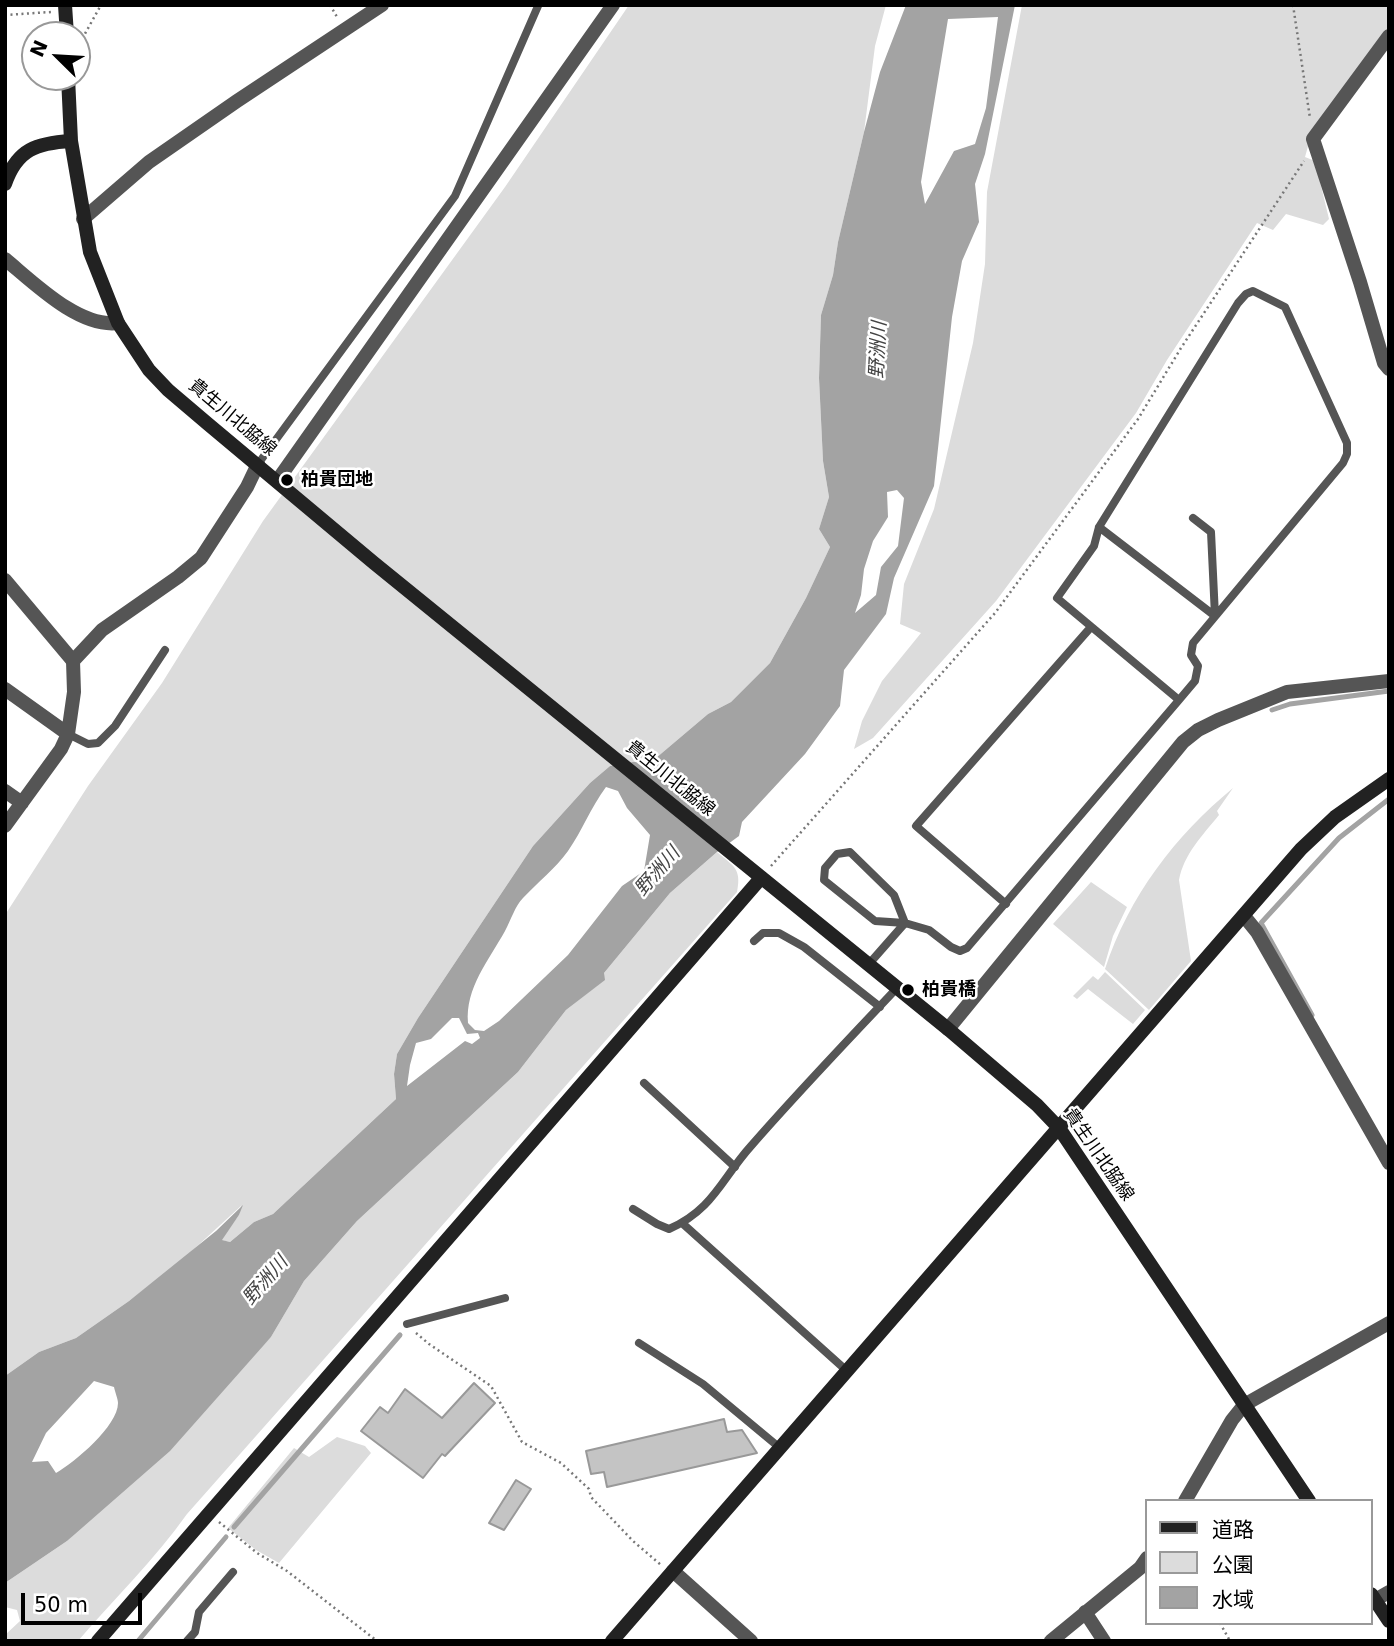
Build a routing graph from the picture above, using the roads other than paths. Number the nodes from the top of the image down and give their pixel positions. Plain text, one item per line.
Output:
1 (382, 5) edge
2 (613, 5) edge
3 (538, 6) edge
4 (1389, 36) edge
5 (69, 91) edge
6 (71, 141) junction
7 (5, 184) edge
8 (83, 219) junction
9 (5, 259) edge
10 (118, 323) junction
11 (1389, 369) edge
12 (258, 464) junction
13 (278, 481) junction
14 (1193, 518) dead end
15 (1099, 527) junction
16 (5, 580) edge
17 (1215, 616) junction
18 (1091, 627) junction
19 (164, 650) dead end
20 (73, 661) junction
21 (1389, 681) edge
22 (5, 689) edge
23 (1179, 700) junction
24 (68, 734) junction
25 (1389, 779) edge
26 (5, 791) edge
27 (22, 803) junction
28 (5, 826) edge
29 (761, 878) junction
30 (1006, 904) junction
31 (1244, 916) junction
32 (905, 923) junction
33 (754, 941) dead end
34 (868, 965) junction
35 (897, 988) junction
36 (880, 1007) junction
37 (948, 1029) junction
38 (644, 1083) dead end
39 (1059, 1128) junction
40 (1389, 1163) edge
41 (735, 1167) junction
42 (633, 1209) dead end
43 (682, 1223) junction
44 (505, 1298) dead end
45 (1389, 1323) edge
46 (407, 1324) road end
47 (639, 1343) dead end
48 (847, 1371) junction
49 (1244, 1405) junction
50 (780, 1448) junction
51 (1186, 1499) edge
52 (1308, 1499) edge
53 (1146, 1559) edge
54 (673, 1571) junction
55 (233, 1572) dead end
56 (1389, 1592) edge
57 (1373, 1597) edge
58 (1085, 1612) junction
59 (1389, 1621) edge
60 (98, 1641) edge
61 (187, 1641) edge
62 (612, 1641) edge
63 (751, 1641) edge
64 (1051, 1641) edge
65 (1104, 1641) edge

1 - 8 street
2 - 13 street
3 - 12 lane
4 - 11 street
5 - 6 street, 貴生川北脇線
6 - 7 street
6 - 8 street, 貴生川北脇線
8 - 10 street, 貴生川北脇線
9 - 10 street
10 - 12 street, 貴生川北脇線
12 - 13 street, 貴生川北脇線
12 - 20 street
13 - 29 street, 貴生川北脇線
14 - 17 lane
15 - 17 lane
15 - 17 lane
15 - 18 lane
16 - 20 street
17 - 23 lane
18 - 23 lane
18 - 30 lane
19 - 24 lane
20 - 24 street
21 - 37 street
22 - 24 street
23 - 30 lane
24 - 27 street
25 - 31 street
26 - 27 street
27 - 28 street
29 - 34 street, 貴生川北脇線
29 - 60 street
30 - 32 lane
31 - 39 street
31 - 40 street
32 - 32 lane
32 - 34 lane
33 - 36 lane
34 - 35 street, 貴生川北脇線
35 - 36 lane
35 - 37 street, 貴生川北脇線
36 - 41 lane
37 - 39 street, 貴生川北脇線
38 - 41 lane
39 - 48 street
39 - 49 street, 貴生川北脇線
41 - 43 lane
42 - 43 lane
43 - 48 lane
44 - 46 lane
45 - 49 street
47 - 50 lane
48 - 50 street
49 - 51 street
49 - 52 street, 貴生川北脇線
50 - 54 street
53 - 58 street
54 - 62 street
54 - 63 street
55 - 61 lane
56 - 57 street
57 - 59 street
58 - 64 street
58 - 65 street

